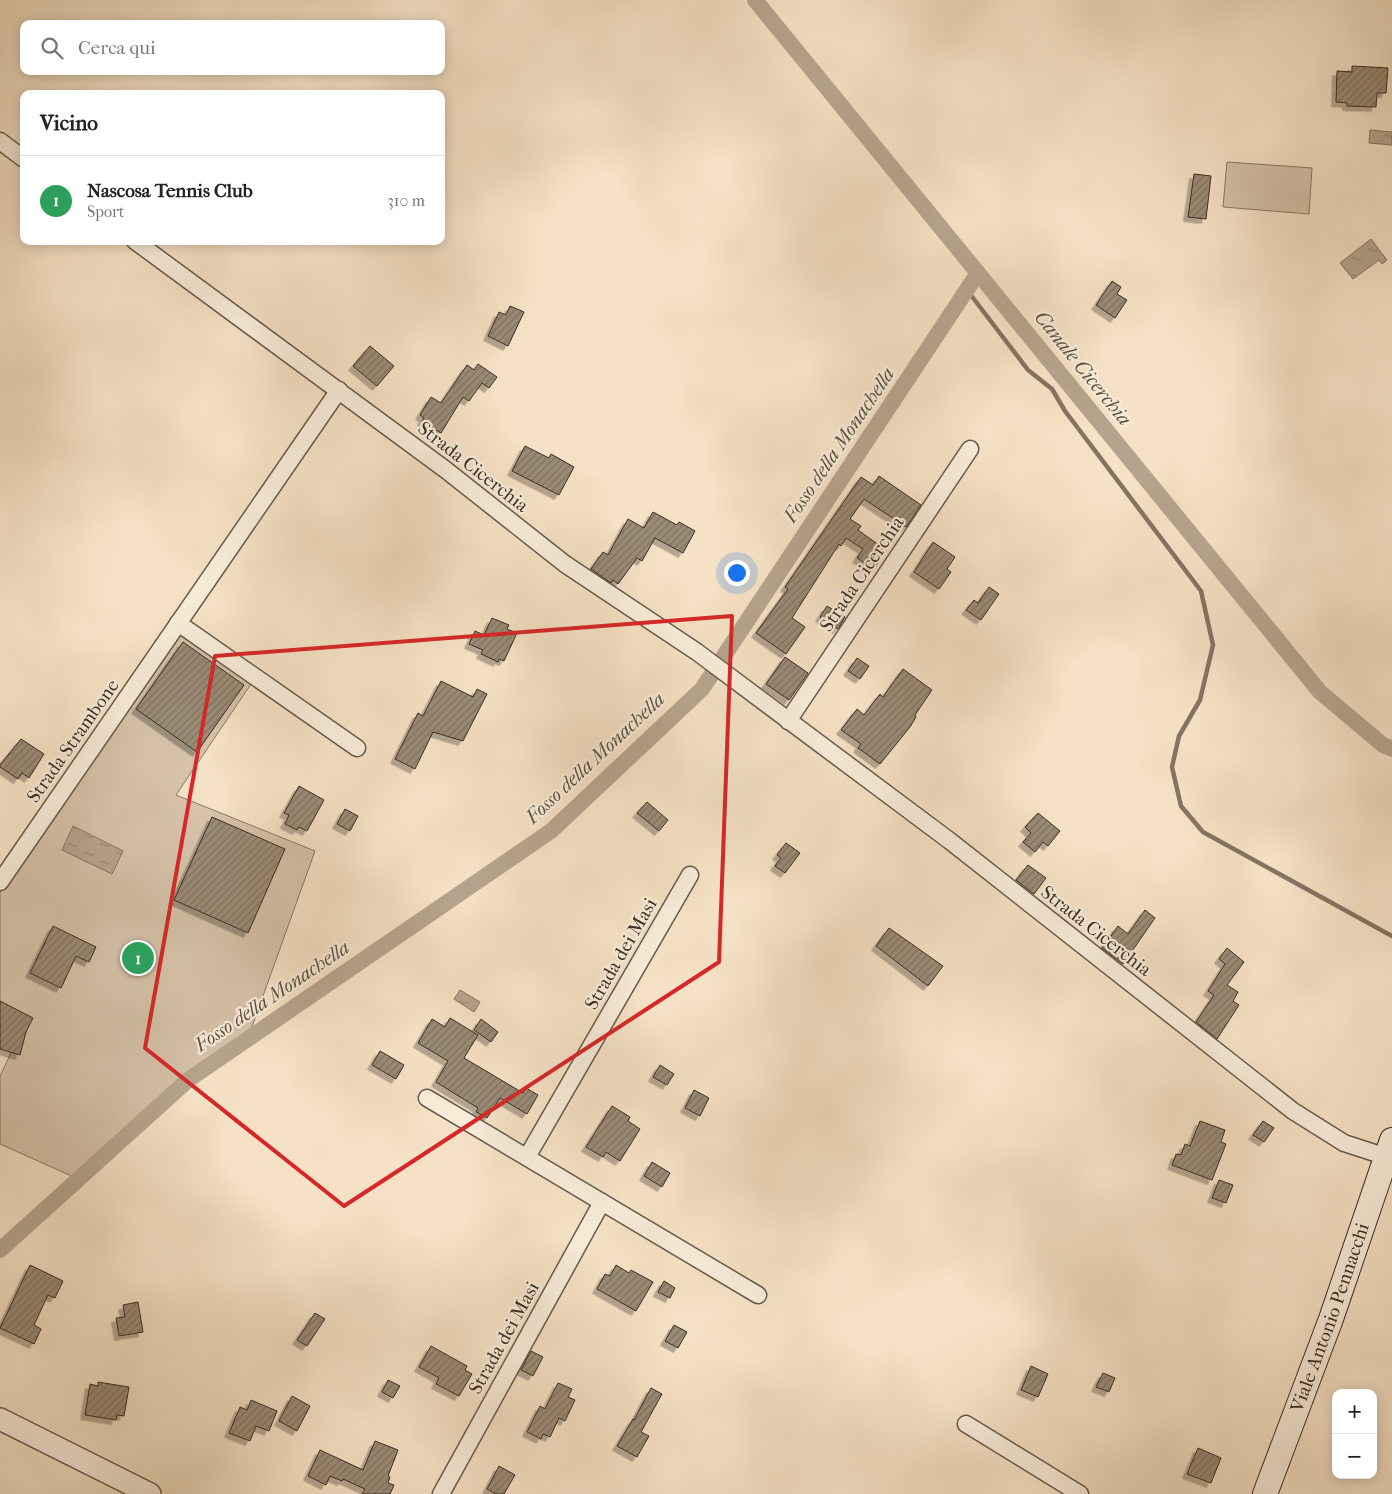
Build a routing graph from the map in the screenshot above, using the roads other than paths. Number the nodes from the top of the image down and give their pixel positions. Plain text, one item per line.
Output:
1 (0, 141) edge
2 (20, 156) edge
3 (141, 245) edge
4 (339, 390) junction
5 (970, 450) dead end
6 (178, 623) junction
7 (788, 721) junction
8 (357, 748) dead end
9 (690, 875) dead end
10 (0, 882) edge
11 (427, 1098) dead end
12 (527, 1156) junction
13 (1388, 1159) edge
14 (602, 1202) junction
15 (758, 1295) dead end
16 (0, 1419) edge
17 (966, 1424) dead end
18 (150, 1494) edge
19 (441, 1494) edge
20 (1080, 1494) edge
21 (1265, 1494) edge

1 - 2 street
3 - 4 street, Strada Cicerchia
4 - 6 street, Strada Strambone
4 - 7 street, Strada Cicerchia
5 - 7 street, Strada Cicerchia
6 - 8 street
6 - 10 street, Strada Strambone
7 - 13 street, Strada Cicerchia
9 - 12 street, Strada dei Masi
11 - 12 street
12 - 14 street
13 - 21 main road, Viale Antonio Pennacchi
14 - 15 street
14 - 19 street, Strada dei Masi
16 - 18 street
17 - 20 street

